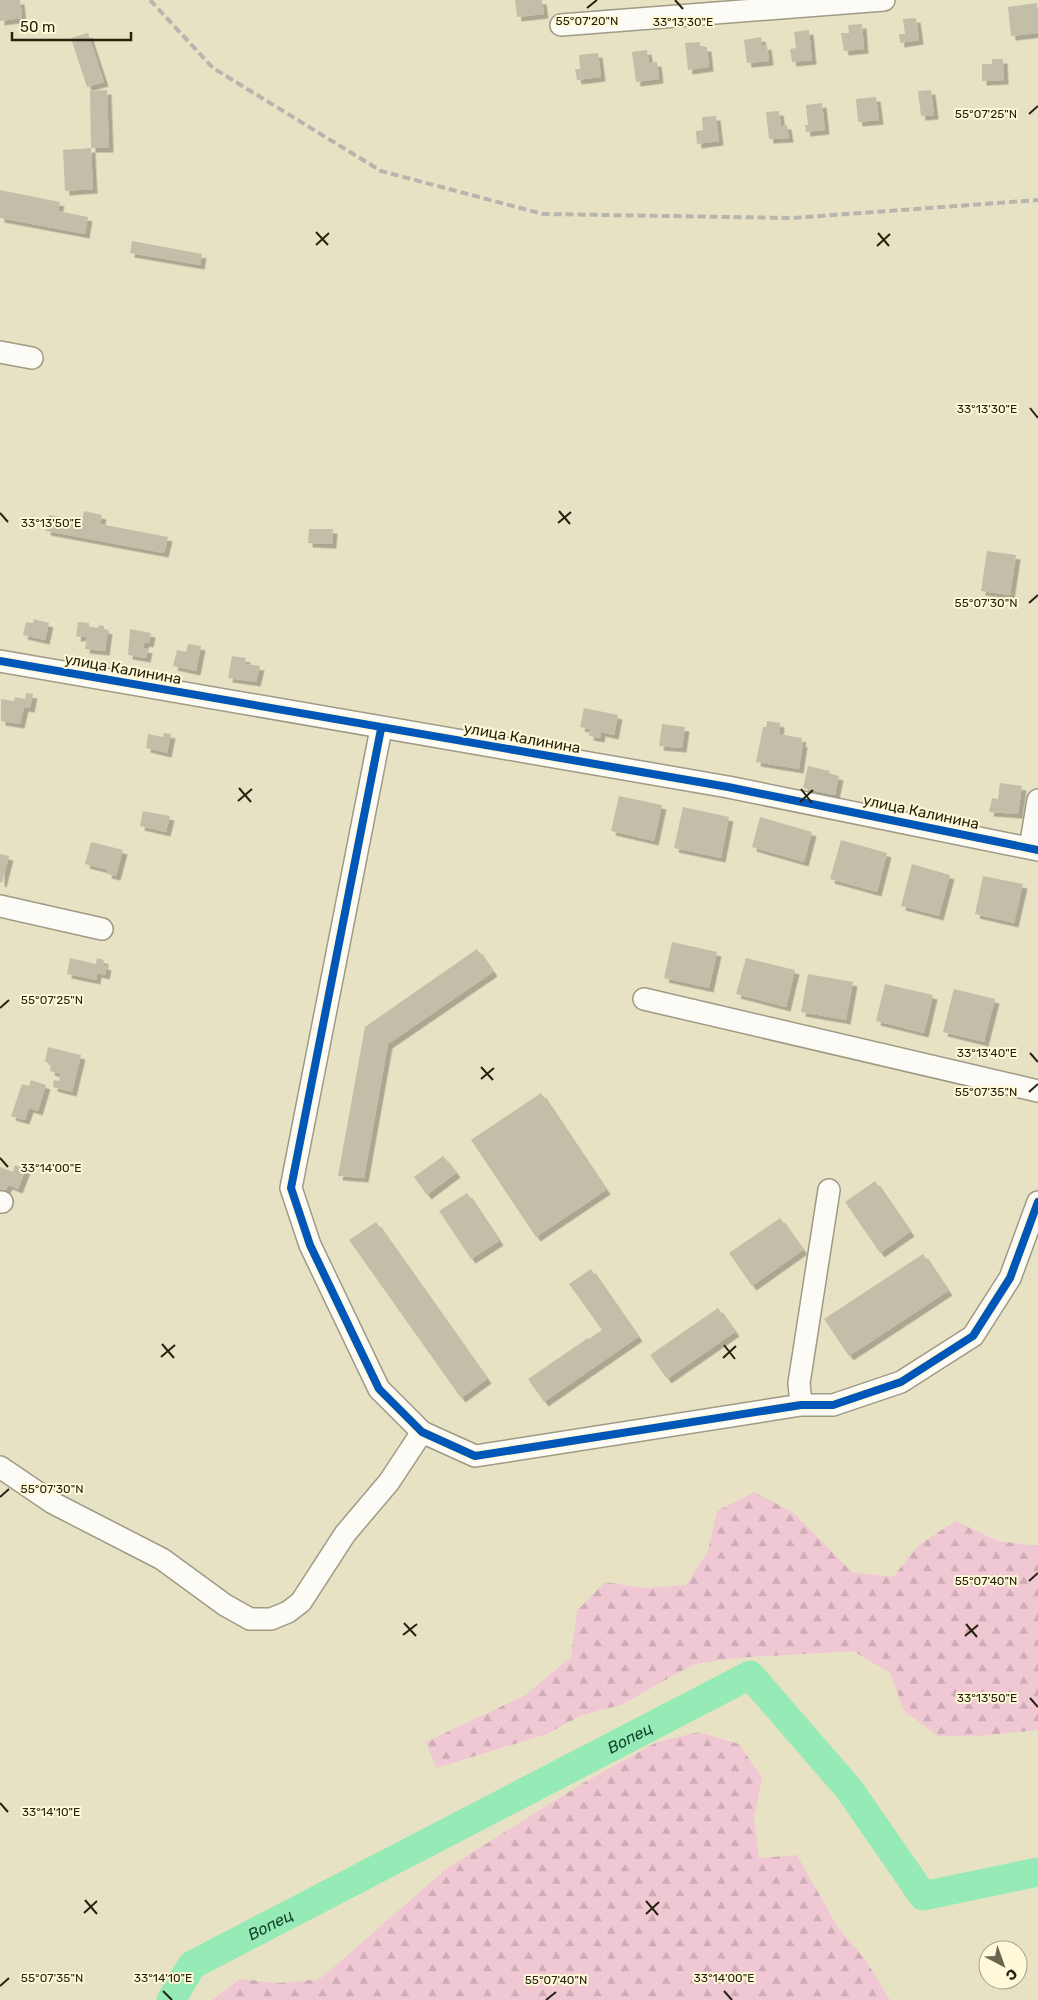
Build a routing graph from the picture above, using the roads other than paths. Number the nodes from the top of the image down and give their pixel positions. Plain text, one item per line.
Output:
1 (884, 0) edge
2 (760, 5) edge
3 (561, 25) dead end
4 (0, 352) edge
5 (32, 358) dead end
6 (0, 661) edge
7 (380, 728) junction
8 (1038, 800) edge
9 (1034, 849) edge
10 (0, 906) edge
11 (102, 929) dead end
12 (644, 999) dead end
13 (1038, 1091) edge
14 (829, 1190) dead end
15 (1038, 1202) edge
16 (801, 1405) junction
17 (422, 1432) junction
18 (0, 1467) edge

1 - 2 street
2 - 3 street
4 - 5 street
6 - 7 street, улица Калинина
7 - 9 street, улица Калинина
7 - 17 street
8 - 9 street
10 - 11 street
12 - 13 street
14 - 16 street
15 - 16 street
16 - 17 street
17 - 18 street

